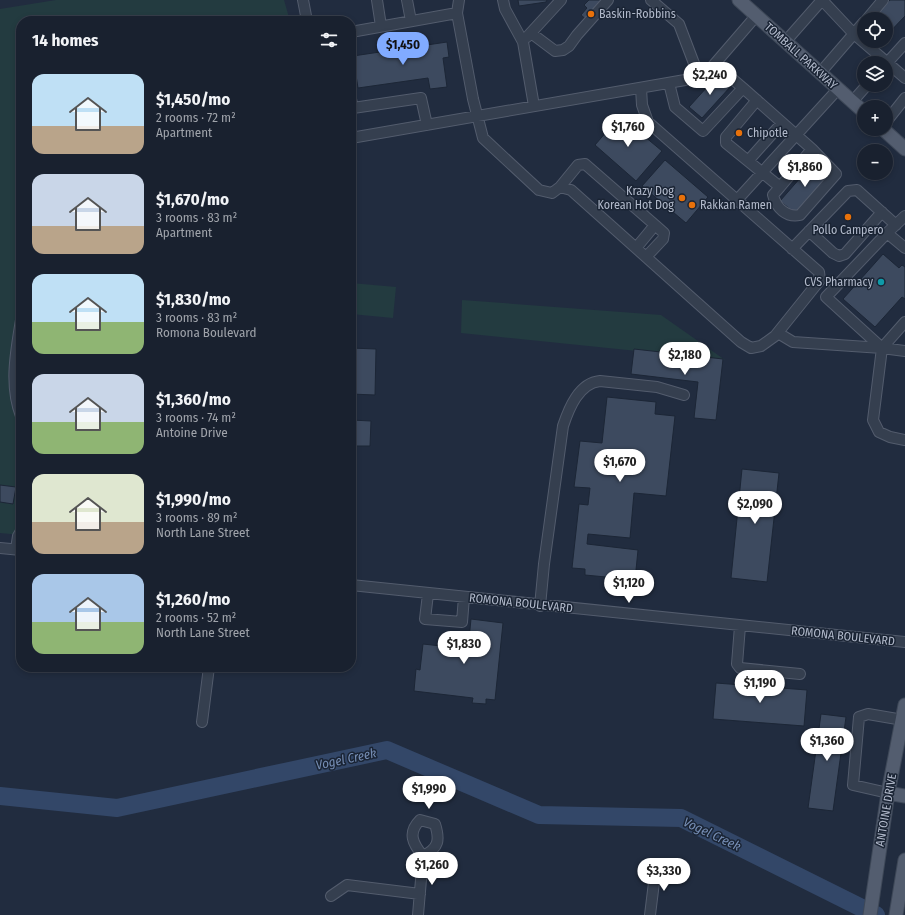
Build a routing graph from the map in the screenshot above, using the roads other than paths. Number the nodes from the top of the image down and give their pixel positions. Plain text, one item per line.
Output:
1 (303, 0) edge
2 (376, 0) edge
3 (407, 0) edge
4 (459, 0) edge
5 (503, 0) edge
6 (561, 0) edge
7 (608, 0) edge
8 (651, 0) edge
9 (739, 0) edge
10 (822, 0) edge
11 (883, 0) edge
12 (873, 12) edge
13 (457, 13) junction
14 (306, 16) edge
15 (756, 16) junction
16 (411, 21) junction
17 (381, 26) junction
18 (857, 30) edge
19 (356, 31) edge
20 (531, 33) junction
21 (854, 34) junction
22 (523, 42) junction
23 (786, 42) junction
24 (905, 43) edge
25 (878, 56) edge
26 (893, 56) edge
27 (715, 64) junction
28 (893, 69) edge
29 (820, 73) junction
30 (698, 74) junction
31 (905, 78) edge
32 (668, 83) junction
33 (641, 88) junction
34 (742, 88) junction
35 (838, 89) junction
36 (861, 92) edge
37 (905, 98) edge
38 (756, 100) junction
39 (852, 102) junction
40 (534, 106) junction
41 (857, 106) edge
42 (356, 108) edge
43 (893, 113) edge
44 (478, 116) junction
45 (782, 123) junction
46 (427, 125) junction
47 (795, 136) junction
48 (891, 136) edge
49 (356, 137) edge
50 (812, 149) junction
51 (905, 149) edge
52 (748, 161) junction
53 (762, 173) junction
54 (560, 187) junction
55 (780, 187) junction
56 (737, 200) junction
57 (882, 212) junction
58 (901, 222) edge
59 (655, 225) junction
60 (809, 231) junction
61 (887, 233) junction
62 (636, 248) junction
63 (905, 248) edge
64 (792, 249) junction
65 (646, 257) junction
66 (905, 322) edge
67 (778, 332) junction
68 (882, 348) junction
69 (16, 351) edge
70 (905, 352) edge
71 (684, 395) dead end
72 (16, 398) edge
73 (905, 440) edge
74 (0, 548) edge
75 (16, 549) edge
76 (356, 587) edge
77 (428, 594) junction
78 (464, 597) junction
79 (540, 606) junction
80 (740, 626) junction
81 (905, 642) edge
82 (208, 672) edge
83 (800, 674) dead end
84 (905, 705) edge
85 (903, 720) junction
86 (202, 722) dead end
87 (888, 793) junction
88 (905, 796) edge
89 (424, 856) dead end
90 (905, 860) edge
91 (656, 866) dead end
92 (420, 894) junction
93 (331, 896) dead end
94 (897, 910) edge
95 (418, 915) edge
96 (650, 915) edge
97 (870, 915) edge

1 - 14 street
2 - 17 street
3 - 16 street
4 - 13 street
5 - 22 street
6 - 20 street
7 - 20 street
8 - 30 street
9 - 15 main road, TOMBALL PARKWAY
10 - 21 street
10 - 23 street
11 - 12 street
13 - 16 street
13 - 44 street
15 - 23 main road, TOMBALL PARKWAY
15 - 27 street
16 - 17 street
17 - 19 street
18 - 21 street
20 - 22 street
21 - 25 street
21 - 29 street
22 - 40 street
23 - 29 main road, TOMBALL PARKWAY
24 - 26 street
27 - 30 street
27 - 34 street
28 - 31 street
29 - 35 main road, TOMBALL PARKWAY
30 - 32 street
32 - 33 street
32 - 34 street
33 - 40 street
33 - 56 street
34 - 38 street
35 - 39 main road, TOMBALL PARKWAY
35 - 47 street
36 - 39 street
37 - 43 street
38 - 45 street
38 - 52 street
39 - 41 main road, TOMBALL PARKWAY
40 - 44 street
42 - 46 street
44 - 46 street
44 - 54 street
45 - 47 street
45 - 52 street
46 - 49 street
47 - 50 street
47 - 53 street
48 - 51 main road
50 - 55 street
50 - 55 street
52 - 53 street
53 - 55 street
53 - 56 street
54 - 59 street
54 - 62 street
56 - 64 street
57 - 58 street
57 - 60 street
57 - 60 street
58 - 61 street
59 - 62 street
59 - 65 street
60 - 64 street
61 - 63 street
61 - 68 street
62 - 65 street
64 - 67 street
65 - 67 street
66 - 68 street
67 - 68 street
68 - 70 street
68 - 73 street
69 - 72 street
71 - 79 street
74 - 75 street
76 - 77 street, ROMONA BOULEVARD
77 - 78 street, ROMONA BOULEVARD
77 - 78 street
78 - 79 street, ROMONA BOULEVARD
79 - 80 street, ROMONA BOULEVARD
80 - 81 street, ROMONA BOULEVARD
80 - 83 street
82 - 86 street
84 - 85 main road, ANTOINE DRIVE
85 - 87 main road, ANTOINE DRIVE
85 - 87 street
87 - 88 main road
87 - 97 main road, ANTOINE DRIVE
89 - 92 street
90 - 94 main road
91 - 96 street
92 - 93 street
92 - 95 street

